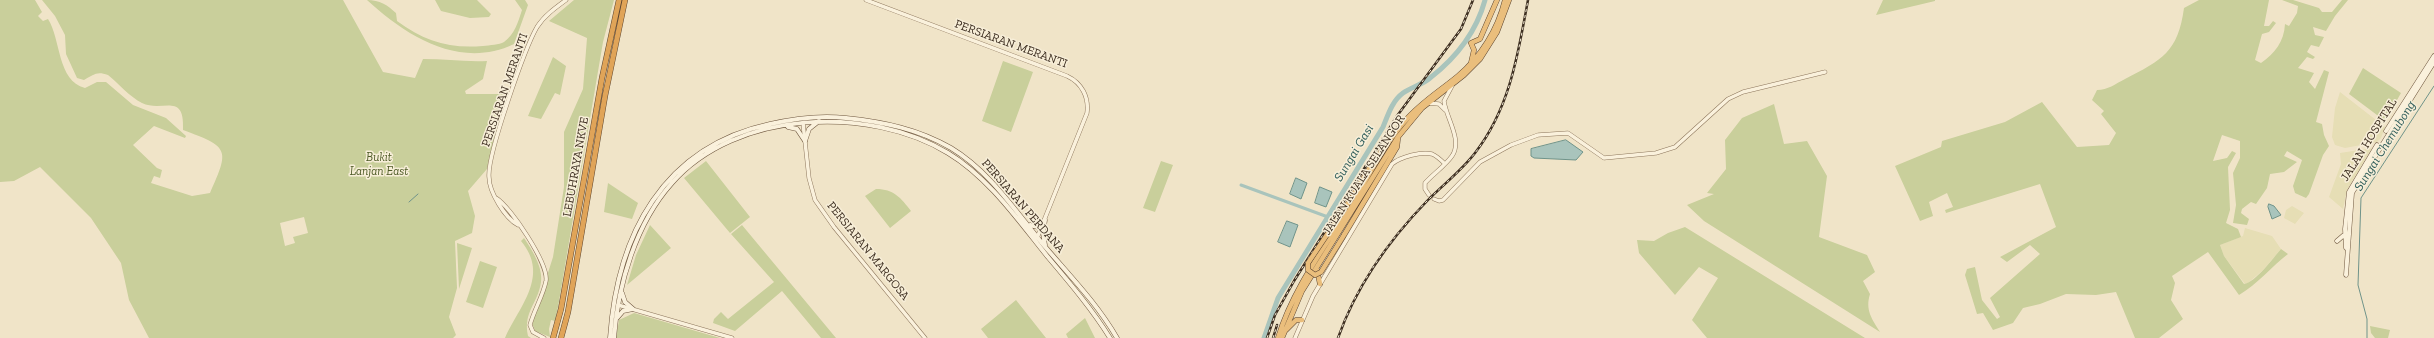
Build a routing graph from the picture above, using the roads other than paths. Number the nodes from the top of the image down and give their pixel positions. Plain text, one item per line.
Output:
1 (566, 0) edge
2 (619, 0) edge
3 (625, 0) edge
4 (866, 0) edge
5 (1497, 0) edge
6 (1505, 0) edge
7 (1509, 0) edge
8 (2434, 56) edge
9 (2434, 62) edge
10 (1471, 63) junction
11 (1825, 72) dead end
12 (1452, 86) junction
13 (1428, 103) junction
14 (1445, 111) junction
15 (819, 118) junction
16 (786, 120) junction
17 (803, 123) junction
18 (786, 126) junction
19 (1398, 137) junction
20 (805, 141) junction
21 (1386, 148) junction
22 (1445, 164) junction
23 (669, 179) junction
24 (672, 183) junction
25 (1429, 195) dead end
26 (496, 198) junction
27 (1434, 199) dead end
28 (502, 203) junction
29 (504, 210) junction
30 (512, 214) junction
31 (1045, 220) junction
32 (1028, 224) junction
33 (518, 225) junction
34 (2344, 235) junction
35 (1036, 239) junction
36 (2337, 241) dead end
37 (1046, 248) junction
38 (2346, 248) junction
39 (1317, 268) junction
40 (2346, 275) dead end
41 (1320, 284) junction
42 (622, 290) junction
43 (616, 296) junction
44 (618, 305) junction
45 (633, 309) junction
46 (613, 312) junction
47 (1302, 320) junction
48 (616, 321) junction
49 (1284, 331) junction
50 (544, 338) edge
51 (553, 338) edge
52 (561, 338) edge
53 (610, 338) edge
54 (614, 338) edge
55 (732, 338) edge
56 (925, 338) edge
57 (1110, 338) edge
58 (1117, 338) edge
59 (1278, 338) edge
60 (1282, 338) edge
61 (1295, 338) edge

1 - 26 street, PERSIARAN MERANTI
2 - 51 highway, LEBUHRAYA NKVE
3 - 52 highway, LEBUHRAYA NKVE
4 - 31 street, PERSIARAN MERANTI
5 - 10 highway
6 - 10 highway, JALAN KUALA SELANGOR
7 - 12 highway, JALAN KUALA SELANGOR
8 - 34 main road, JALAN HOSPITAL
9 - 38 main road, JALAN HOSPITAL
10 - 21 highway, JALAN KUALA SELANGOR
11 - 27 street
12 - 13 highway, JALAN KUALA SELANGOR
12 - 14 street
13 - 14 street
13 - 19 highway, JALAN KUALA SELANGOR
14 - 22 street
15 - 16 main road, PERSIARAN PERDANA
15 - 17 main road, PERSIARAN PERDANA
15 - 20 main road
15 - 32 main road, PERSIARAN PERDANA
15 - 35 main road, PERSIARAN PERDANA
16 - 17 main road
16 - 23 main road, PERSIARAN PERDANA
17 - 18 main road, PERSIARAN PERDANA
17 - 20 street, PERSIARAN MARGOSA
18 - 20 main road
18 - 24 main road, PERSIARAN PERDANA
19 - 21 highway, bridge
19 - 39 highway, JALAN KUALA SELANGOR
20 - 56 street, PERSIARAN MARGOSA
21 - 59 highway, JALAN KUALA SELANGOR
22 - 25 street
22 - 41 street
23 - 24 main road
23 - 43 main road, PERSIARAN PERDANA
24 - 42 main road, PERSIARAN PERDANA
26 - 28 street, PERSIARAN MERANTI
26 - 29 street, PERSIARAN MERANTI
28 - 29 street
28 - 30 street, PERSIARAN MERANTI
29 - 30 street
29 - 33 street, PERSIARAN MERANTI
30 - 33 street, PERSIARAN MERANTI
31 - 32 main road
31 - 35 street, PERSIARAN MERANTI
31 - 37 main road
32 - 35 main road, PERSIARAN PERDANA
33 - 50 street, PERSIARAN MERANTI
34 - 36 main road
34 - 38 main road, JALAN HOSPITAL
35 - 37 main road, PERSIARAN PERDANA
35 - 57 main road, PERSIARAN PERDANA
37 - 58 main road, PERSIARAN PERDANA
38 - 40 main road
39 - 41 highway
39 - 49 highway, JALAN KUALA SELANGOR
41 - 47 street
42 - 44 main road, PERSIARAN PERDANA
42 - 45 main road
43 - 44 street
43 - 46 main road, PERSIARAN PERDANA
44 - 45 street
44 - 46 street
44 - 48 main road, PERSIARAN PERDANA
45 - 48 main road
45 - 55 street
46 - 53 main road, PERSIARAN PERDANA
47 - 49 highway
47 - 61 street
48 - 54 main road, PERSIARAN PERDANA
49 - 60 highway, JALAN KUALA SELANGOR

